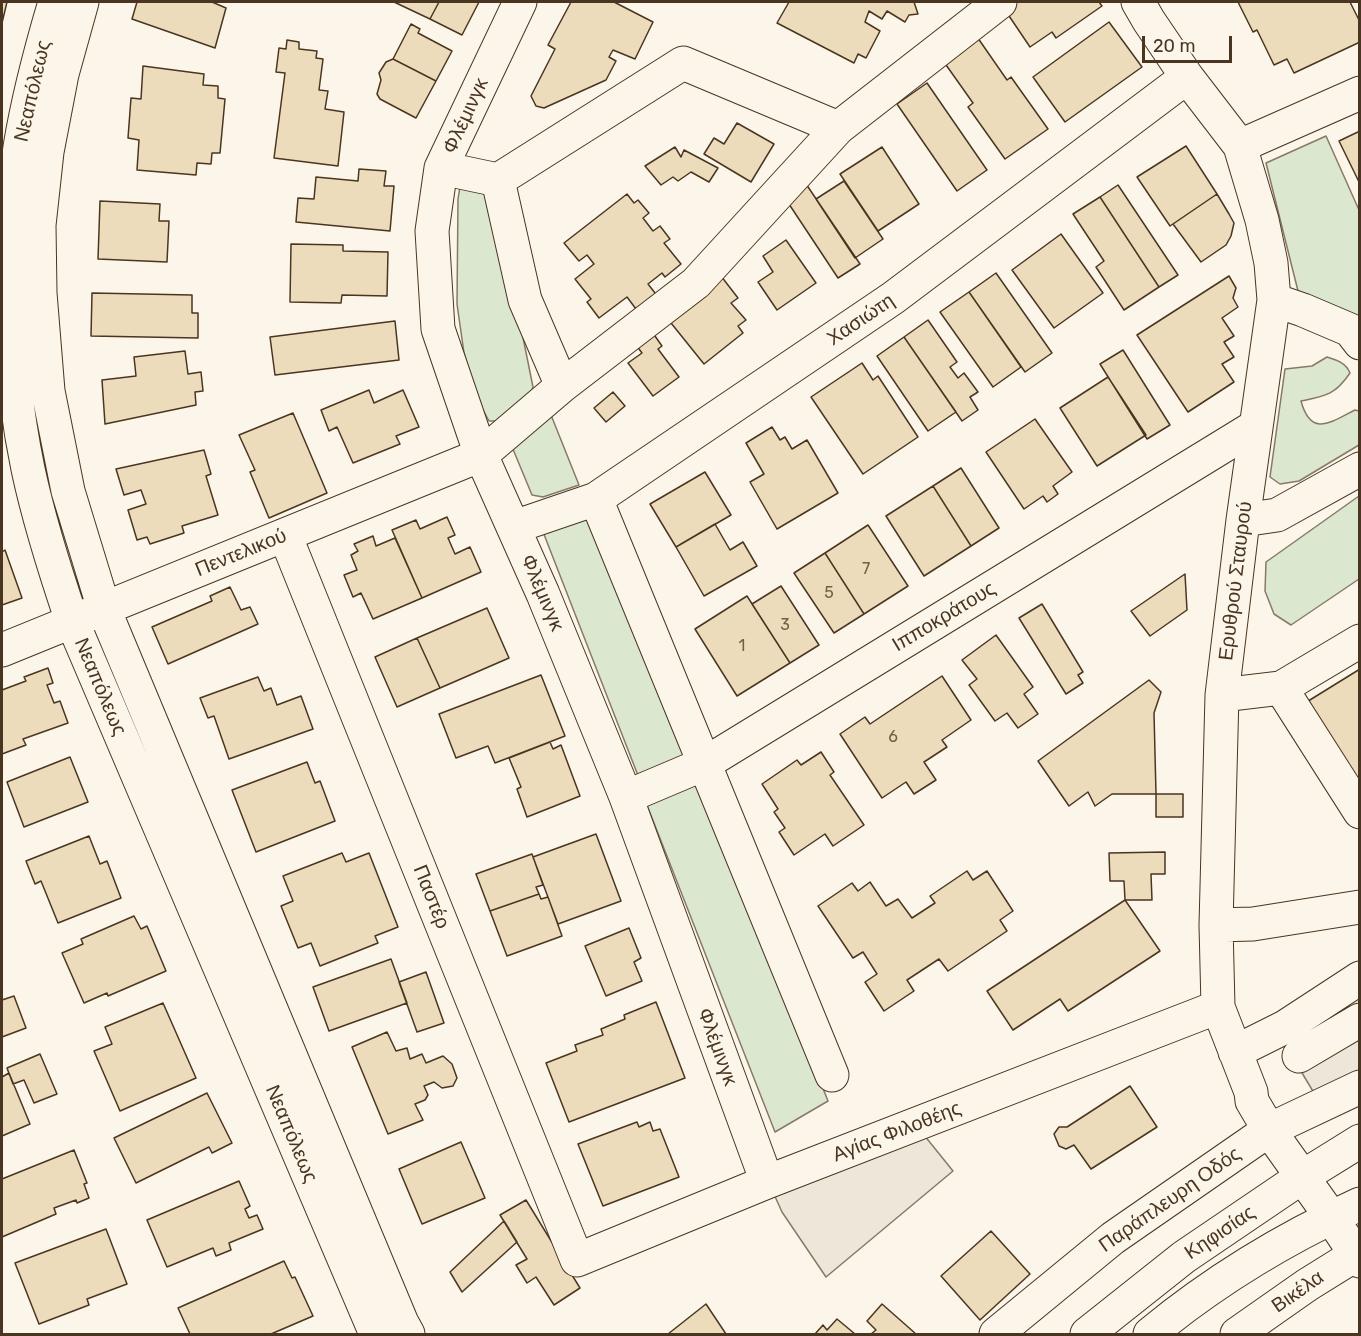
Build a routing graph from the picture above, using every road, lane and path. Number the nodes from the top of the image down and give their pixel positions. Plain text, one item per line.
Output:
1 (55, 2) edge
2 (82, 2) edge
3 (520, 2) edge
4 (1000, 2) edge
5 (1138, 2) edge
6 (1187, 77) junction
7 (1359, 93) edge
8 (838, 128) junction
9 (1240, 146) junction
10 (441, 168) junction
11 (498, 180) junction
12 (1274, 300) junction
13 (1359, 343) edge
14 (562, 386) junction
15 (1257, 426) junction
16 (481, 455) junction
17 (1359, 470) edge
18 (596, 500) junction
19 (1243, 520) junction
20 (514, 527) junction
21 (285, 535) junction
22 (104, 609) junction
23 (72, 621) junction
24 (1359, 641) edge
25 (2, 650) edge
26 (1281, 688) junction
27 (1222, 695) junction
28 (704, 764) junction
29 (626, 796) junction
30 (1359, 812) edge
31 (1359, 907) edge
32 (1216, 925) junction
33 (1359, 978) edge
34 (1218, 1008) junction
35 (1359, 1020) edge
36 (1236, 1052) junction
37 (1299, 1056) dead end
38 (832, 1075) dead end
39 (1359, 1087) edge
40 (1269, 1130) junction
41 (1359, 1142) edge
42 (1302, 1177) junction
43 (766, 1182) junction
44 (1345, 1210) edge
45 (1358, 1256) edge
46 (577, 1260) joint
47 (387, 1332) edge
48 (996, 1335) edge
49 (1087, 1335) edge
50 (1150, 1335) edge
51 (1237, 1335) edge

1 - 23 street, Νεαπόλεως
2 - 22 street, Νεαπόλεως
3 - 10 street, Φλέμινγκ
4 - 8 street, Πεντελικού
5 - 6 street, Ερυθρού Σταυρού
6 - 9 street, Ερυθρού Σταυρού
6 - 18 street, Χασιώτη
7 - 9 street
8 - 11 street
8 - 14 street, Πεντελικού
9 - 12 street, Ερυθρού Σταυρού
10 - 11 street
10 - 16 street, Φλέμινγκ
11 - 14 street
12 - 13 street
12 - 15 street, Ερυθρού Σταυρού
14 - 16 street, Πεντελικού
15 - 19 street, Ερυθρού Σταυρού
15 - 28 street, Ιπποκράτους
16 - 20 street, Φλέμινγκ
16 - 21 street, Πεντελικού
17 - 19 street
18 - 20 street, Χασιώτη
18 - 28 street
19 - 27 street, Ερυθρού Σταυρού
20 - 29 street, Φλέμινγκ
21 - 22 street, Πεντελικού
21 - 46 street, Παστέρ
22 - 23 street, Πεντελικού
22 - 47 street, Νεαπόλεως
23 - 25 street, Πεντελικού
23 - 47 street, Νεαπόλεως
24 - 26 street
26 - 27 street
26 - 30 street
27 - 32 street, Ερυθρού Σταυρού
28 - 29 street, Ιπποκράτους
28 - 38 street
29 - 43 street, Φλέμινγκ
31 - 32 street
32 - 34 street, Ερυθρού Σταυρού
33 - 36 street
34 - 36 street, Ερυθρού Σταυρού
34 - 43 street, Αγίας Φιλοθέης
35 - 37 street
36 - 40 street, Ερυθρού Σταυρού
39 - 40 street, Παράπλευρη Οδός
40 - 42 street, Ερυθρού Σταυρού
40 - 48 street, Παράπλευρη Οδός
41 - 42 street, Κηφισίας
42 - 44 street, Ερυθρού Σταυρού
42 - 49 street, Κηφισίας
43 - 46 street, Αγίας Φιλοθέης
44 - 45 street, Ερυθρού Σταυρού
44 - 50 street, Κηφισίας
45 - 51 street, Βικέλα

